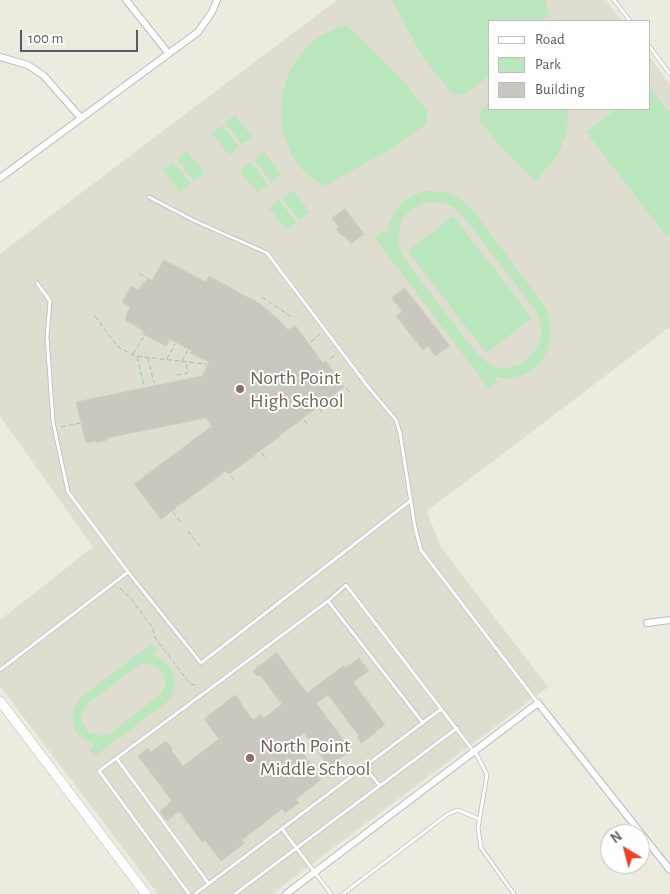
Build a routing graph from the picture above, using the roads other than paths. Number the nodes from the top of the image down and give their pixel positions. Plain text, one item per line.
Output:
1 (126, 0) edge
2 (217, 0) edge
3 (614, 0) edge
4 (629, 20) edge
5 (650, 47) edge
6 (168, 54) junction
7 (0, 57) edge
8 (670, 74) edge
9 (81, 118) junction
10 (0, 178) edge
11 (149, 197) dead end
12 (37, 283) dead end
13 (410, 501) junction
14 (128, 572) junction
15 (328, 601) junction
16 (670, 620) edge
17 (647, 623) dead end
18 (0, 670) edge
19 (0, 701) edge
20 (538, 703) junction
21 (441, 709) junction
22 (423, 723) junction
23 (457, 728) junction
24 (474, 751) junction
25 (117, 759) junction
26 (364, 767) junction
27 (379, 785) junction
28 (479, 819) junction
29 (282, 829) junction
30 (296, 847) junction
31 (670, 870) edge
32 (316, 872) junction
33 (208, 884) junction
34 (146, 894) edge
35 (189, 894) edge
36 (195, 894) edge
37 (234, 894) edge
38 (286, 894) edge
39 (331, 894) edge
40 (343, 894) edge
41 (514, 894) edge

1 - 6 street
2 - 6 street
3 - 4 lane
5 - 8 lane
6 - 9 street
7 - 9 street
9 - 10 street
11 - 13 lane
12 - 14 lane
13 - 14 lane
13 - 20 lane
14 - 18 lane
15 - 21 lane
15 - 22 lane
15 - 25 lane
16 - 17 street
19 - 34 street
20 - 24 street
20 - 31 street
21 - 22 lane
21 - 23 lane
22 - 26 lane
23 - 24 lane
23 - 27 lane
24 - 28 lane
24 - 32 street
25 - 33 lane
25 - 35 lane
26 - 27 lane
26 - 29 lane
27 - 30 lane
28 - 40 lane
28 - 41 lane
29 - 30 lane
29 - 33 lane
30 - 32 lane
30 - 37 lane
32 - 38 street
32 - 39 lane
33 - 36 lane

